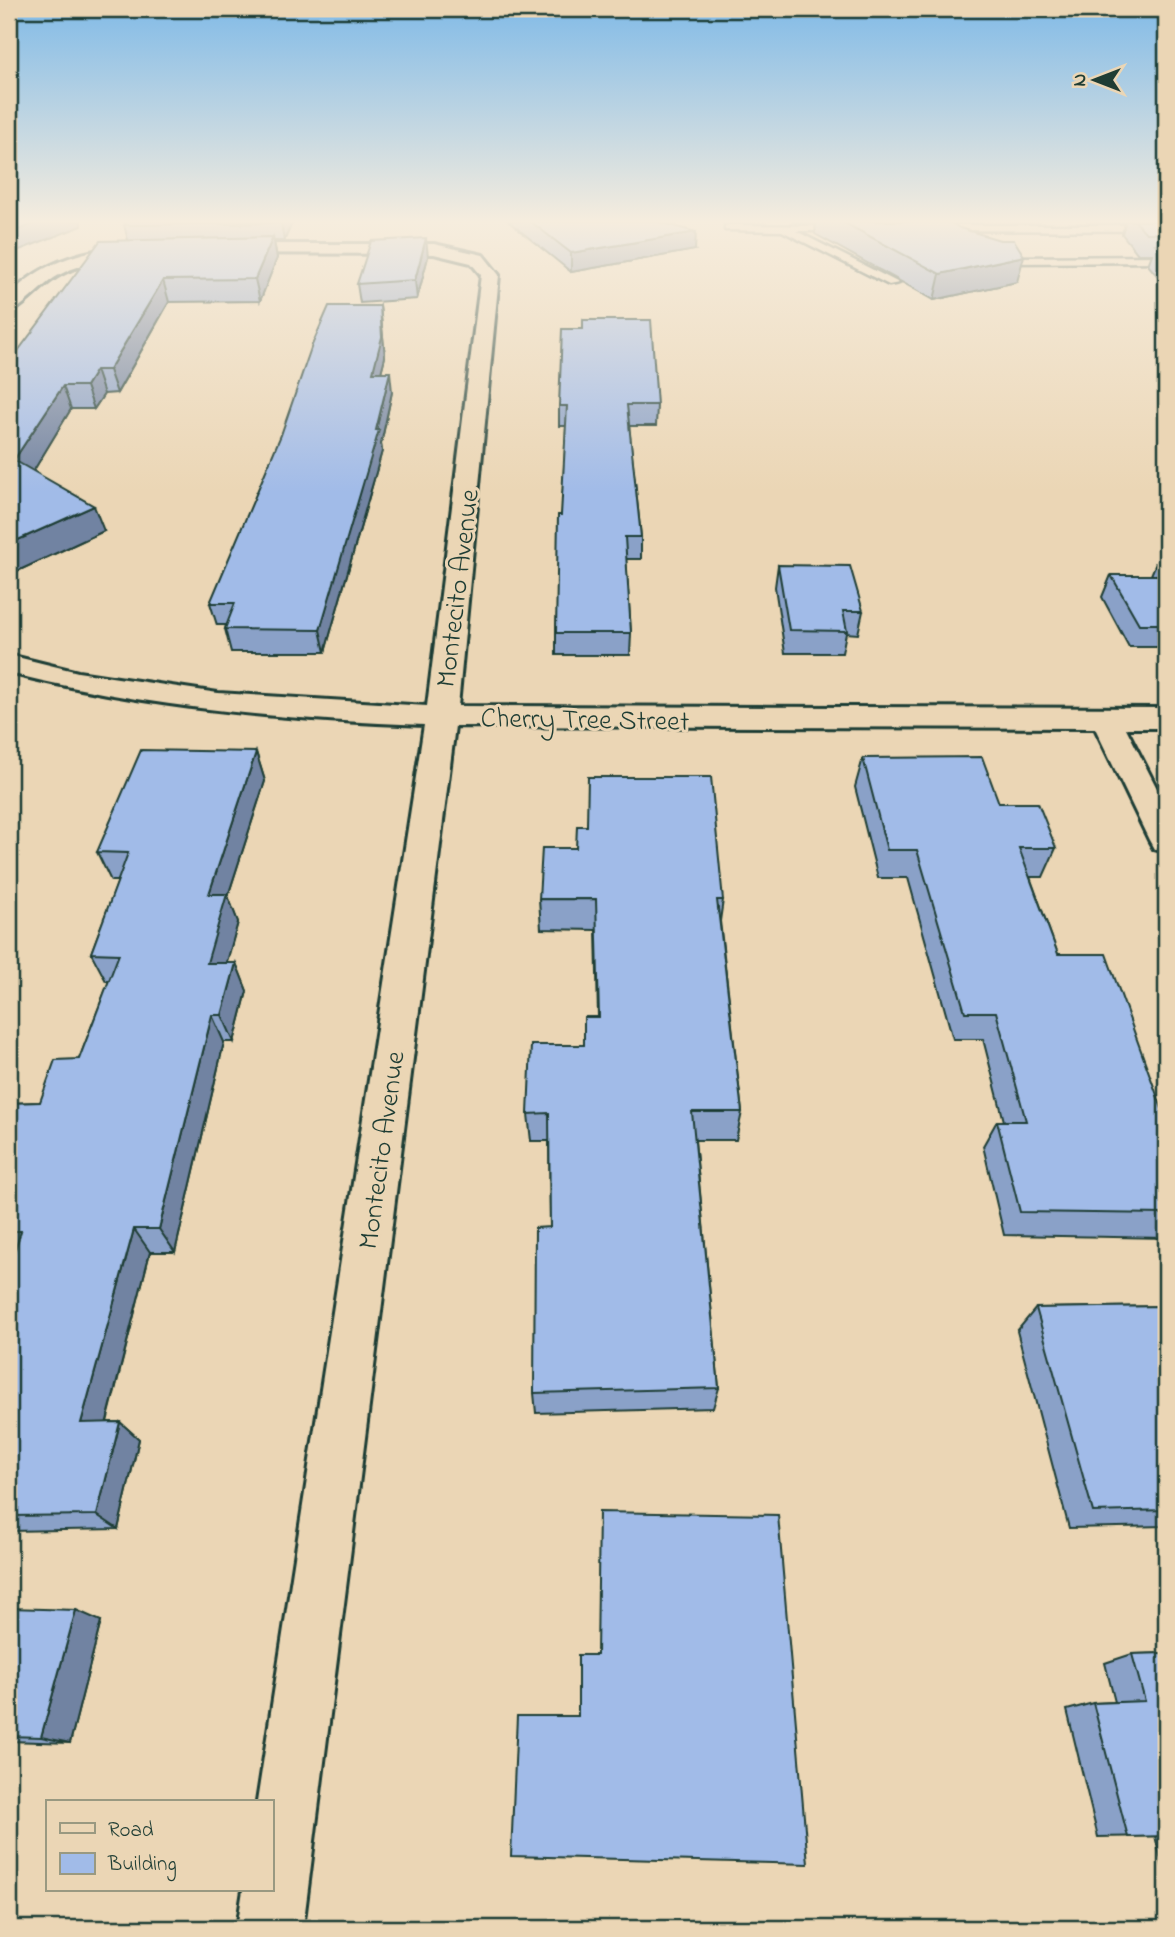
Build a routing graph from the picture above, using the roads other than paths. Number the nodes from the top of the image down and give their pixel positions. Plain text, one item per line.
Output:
1 (488, 311) edge
2 (9, 664) edge
3 (441, 716) junction
4 (1166, 718) edge
5 (1106, 719) junction
6 (1166, 840) edge
7 (270, 1928) edge

1 - 3 street, Montecito Avenue
2 - 3 street, Cherry Tree Street
3 - 5 street, Cherry Tree Street
3 - 7 street, Montecito Avenue
4 - 5 street, Cherry Tree Street
5 - 6 street

